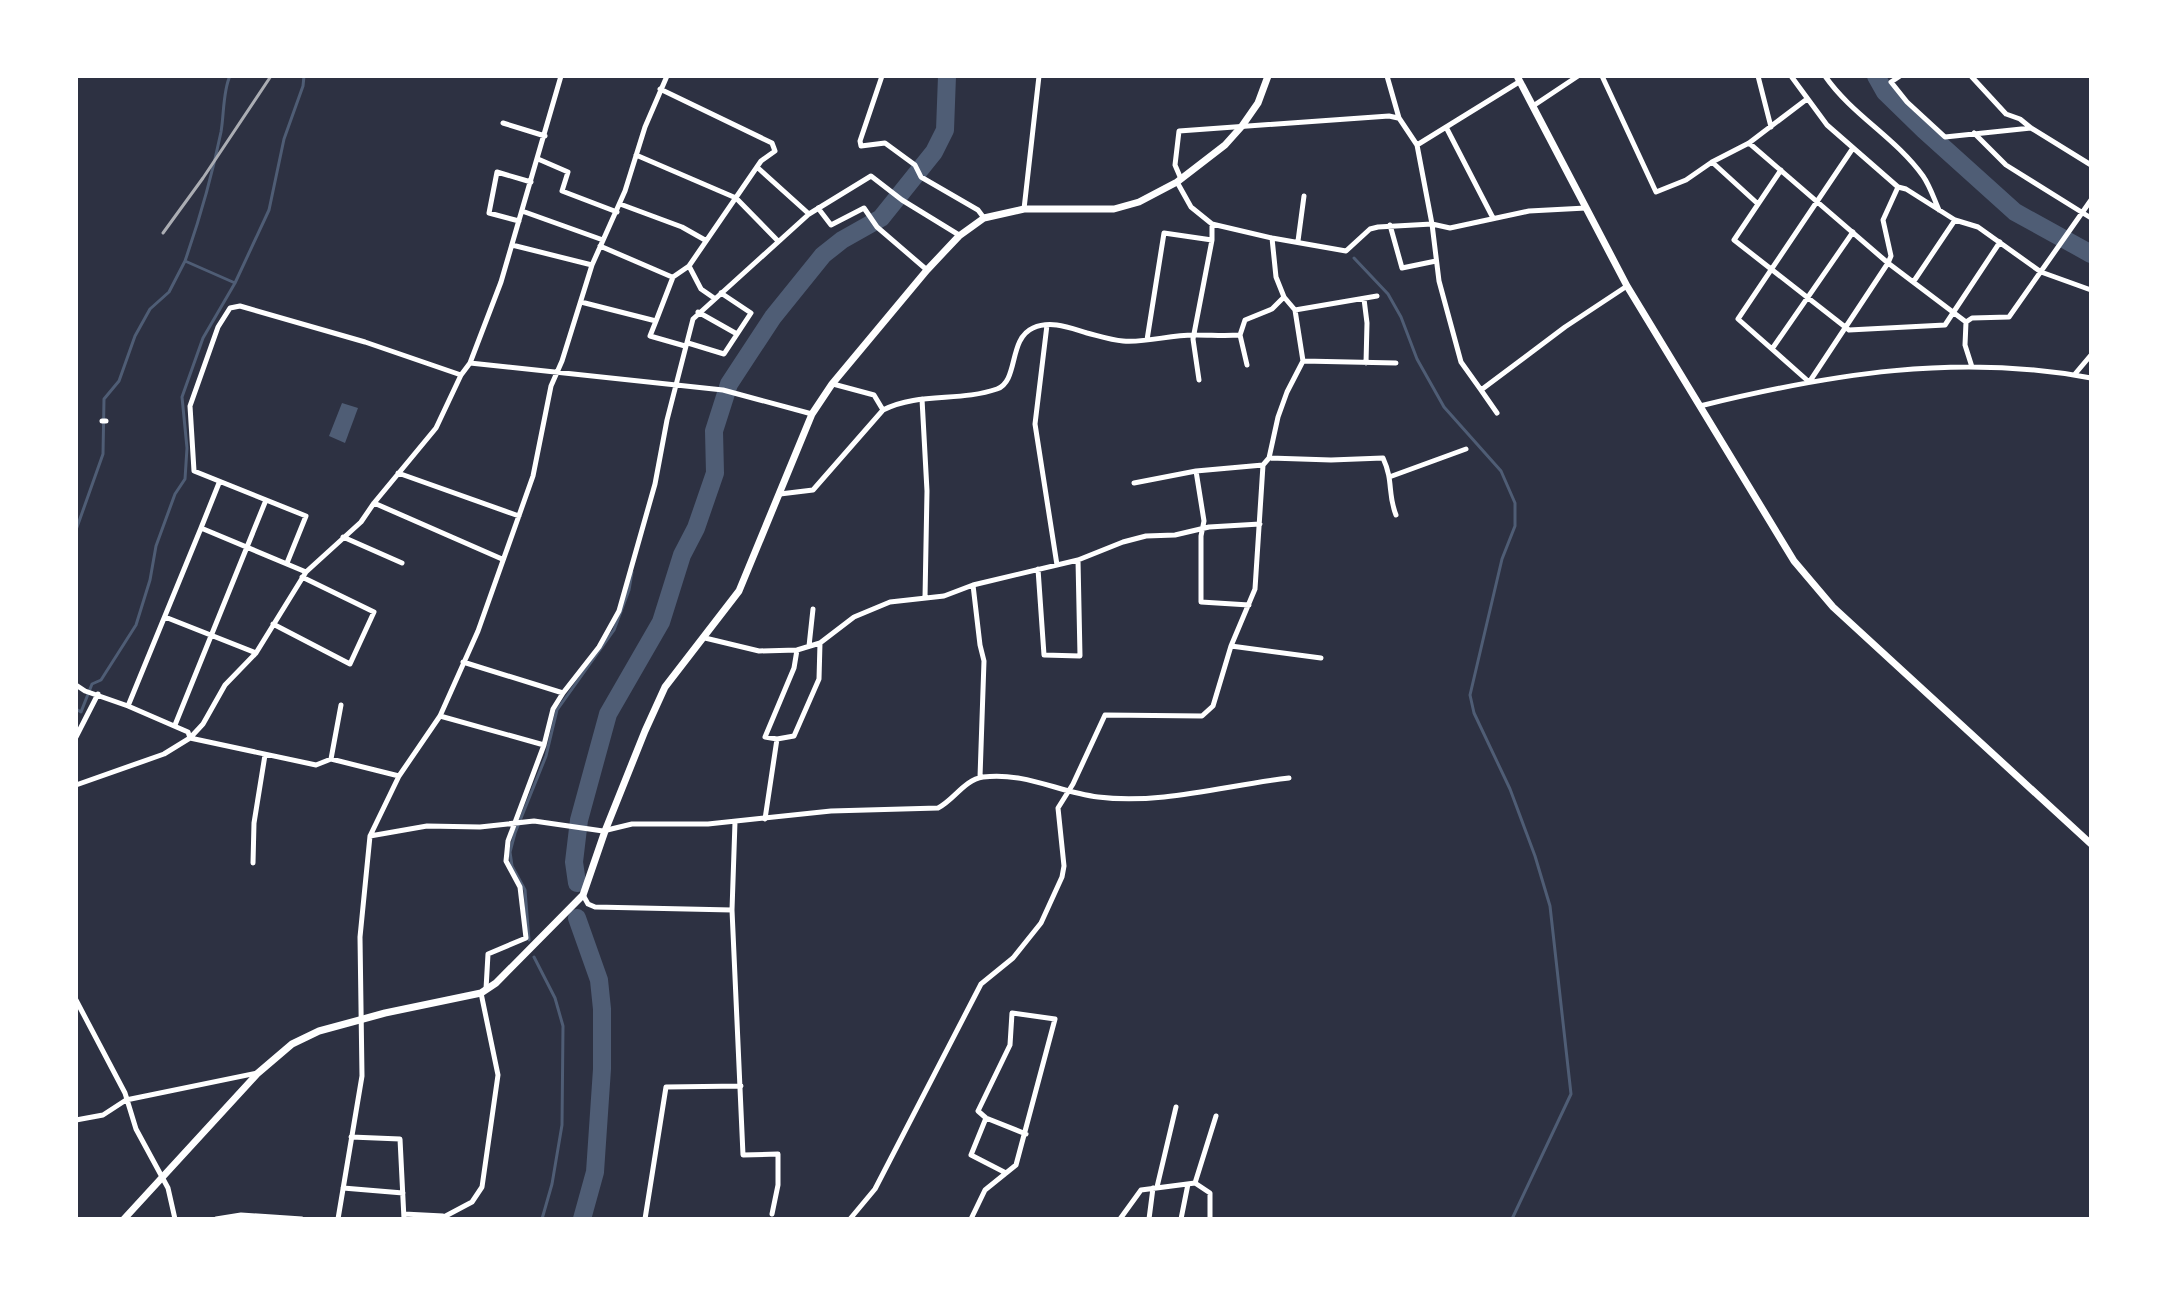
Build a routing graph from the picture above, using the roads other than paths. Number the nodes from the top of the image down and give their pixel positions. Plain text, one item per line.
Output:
1 (561, 76) edge
2 (667, 76) edge
3 (882, 76) edge
4 (1039, 76) edge
5 (1268, 76) edge
6 (1387, 76) edge
7 (1578, 76) edge
8 (1602, 76) edge
9 (1758, 76) edge
10 (1791, 76) edge
11 (1825, 76) edge
12 (1900, 76) edge
13 (1971, 76) edge
14 (1518, 79) edge
15 (660, 89) junction
16 (1807, 99) junction
17 (1533, 106) junction
18 (1399, 118) junction
19 (503, 123) dead end
20 (1242, 126) junction
21 (1446, 127) junction
22 (1771, 127) junction
23 (2031, 128) junction
24 (1974, 133) junction
25 (545, 136) junction
26 (1749, 143) junction
27 (1417, 145) junction
28 (1853, 148) junction
29 (636, 155) junction
30 (538, 159) junction
31 (1712, 162) junction
32 (2091, 165) edge
33 (758, 168) junction
34 (1782, 170) junction
35 (1179, 181) junction
36 (531, 182) junction
37 (1898, 187) junction
38 (1304, 196) dead end
39 (736, 198) junction
40 (1817, 200) junction
41 (2091, 200) edge
42 (620, 204) junction
43 (1758, 204) junction
44 (818, 208) junction
45 (1586, 208) junction
46 (1024, 209) junction
47 (522, 211) junction
48 (1939, 211) junction
49 (617, 212) junction
50 (2082, 213) junction
51 (809, 214) junction
52 (984, 218) junction
53 (1493, 218) junction
54 (2091, 218) edge
55 (1955, 220) junction
56 (519, 221) junction
57 (1212, 224) junction
58 (1432, 224) junction
59 (1390, 225) junction
60 (1853, 232) junction
61 (959, 236) junction
62 (1272, 238) junction
63 (705, 240) junction
64 (777, 240) junction
65 (1212, 240) junction
66 (1298, 241) junction
67 (2000, 242) junction
68 (602, 243) junction
69 (512, 245) junction
70 (1436, 261) junction
71 (1888, 263) junction
72 (592, 265) junction
73 (689, 266) junction
74 (1770, 269) junction
75 (927, 270) junction
76 (2041, 272) junction
77 (673, 277) junction
78 (1914, 281) junction
79 (1627, 286) junction
80 (2091, 290) edge
81 (721, 293) junction
82 (1377, 296) dead end
83 (1284, 297) junction
84 (714, 298) junction
85 (1806, 298) junction
86 (1364, 299) junction
87 (581, 302) junction
88 (1295, 310) junction
89 (698, 312) junction
90 (1955, 312) junction
91 (656, 321) junction
92 (1966, 322) junction
93 (1047, 325) junction
94 (1844, 328) junction
95 (737, 334) junction
96 (1195, 335) junction
97 (1240, 335) junction
98 (1147, 340) junction
99 (687, 344) junction
100 (1772, 349) junction
101 (2091, 355) edge
102 (1303, 361) junction
103 (470, 363) junction
104 (1366, 363) junction
105 (1396, 363) dead end
106 (1247, 365) dead end
107 (1972, 367) junction
108 (557, 372) junction
109 (461, 375) junction
110 (2074, 375) junction
111 (2091, 378) edge
112 (1199, 380) dead end
113 (1809, 381) junction
114 (832, 384) junction
115 (677, 387) junction
116 (1481, 390) junction
117 (922, 399) junction
118 (1699, 407) junction
119 (883, 410) junction
120 (1497, 413) dead end
121 (812, 414) junction
122 (1466, 449) dead end
123 (1269, 458) junction
124 (1263, 465) junction
125 (1196, 471) junction
126 (398, 473) junction
127 (1392, 476) junction
128 (219, 483) junction
129 (1134, 483) dead end
130 (780, 494) junction
131 (266, 500) junction
132 (374, 503) junction
133 (1396, 515) dead end
134 (519, 516) junction
135 (1260, 524) junction
136 (201, 528) junction
137 (1204, 528) junction
138 (343, 537) junction
139 (247, 548) junction
140 (502, 559) junction
141 (1078, 560) junction
142 (287, 563) junction
143 (402, 563) dead end
144 (1057, 565) junction
145 (1038, 569) junction
146 (304, 574) junction
147 (973, 585) junction
148 (925, 598) junction
149 (1249, 605) junction
150 (813, 609) dead end
151 (165, 617) junction
152 (273, 624) junction
153 (212, 635) junction
154 (705, 638) junction
155 (820, 643) junction
156 (809, 646) junction
157 (1231, 646) junction
158 (797, 650) junction
159 (256, 653) junction
160 (1321, 658) dead end
161 (463, 662) junction
162 (76, 685) edge
163 (563, 693) junction
164 (98, 694) junction
165 (341, 705) dead end
166 (128, 706) junction
167 (440, 716) junction
168 (175, 725) junction
169 (76, 737) edge
170 (190, 738) junction
171 (777, 739) junction
172 (544, 745) junction
173 (265, 755) junction
174 (331, 759) junction
175 (399, 776) junction
176 (980, 777) junction
177 (1289, 778) dead end
178 (76, 785) edge
179 (1068, 790) junction
180 (765, 819) junction
181 (735, 822) junction
182 (516, 823) junction
183 (605, 831) junction
184 (370, 836) junction
185 (2091, 844) edge
186 (253, 863) dead end
187 (583, 895) junction
188 (732, 910) junction
189 (483, 992) junction
190 (76, 1000) edge
191 (360, 1020) junction
192 (258, 1073) junction
193 (741, 1086) junction
194 (126, 1100) junction
195 (1176, 1107) dead end
196 (1216, 1116) dead end
197 (986, 1118) junction
198 (76, 1120) edge
199 (1026, 1134) junction
200 (351, 1137) junction
201 (1006, 1173) junction
202 (162, 1178) junction
203 (1192, 1184) junction
204 (1155, 1187) junction
205 (343, 1188) junction
206 (403, 1193) junction
207 (772, 1214) dead end
208 (404, 1216) edge
209 (442, 1218) edge
210 (124, 1219) edge
211 (175, 1219) edge
212 (216, 1219) edge
213 (302, 1219) edge
214 (338, 1219) edge
215 (645, 1219) edge
216 (850, 1219) edge
217 (971, 1219) edge
218 (1120, 1219) edge
219 (1149, 1219) edge
220 (1181, 1219) edge
221 (1210, 1219) edge

1 - 25 street
2 - 15 street
3 - 52 street
4 - 46 street
5 - 20 street
6 - 18 street
7 - 17 street
8 - 31 street
9 - 22 street
10 - 16 street
11 - 48 street
12 - 24 street
13 - 23 street
14 - 17 street
14 - 21 street
15 - 29 street
15 - 33 street
16 - 22 street
16 - 28 street
17 - 45 street
18 - 20 street
18 - 27 street
19 - 25 street
20 - 35 street
20 - 35 street
21 - 27 street
21 - 53 street
22 - 26 street
23 - 24 street
23 - 32 street
24 - 50 street
25 - 30 street
26 - 31 street
26 - 34 street
27 - 58 street
28 - 37 street
28 - 40 street
29 - 39 street
29 - 42 street
30 - 36 street
30 - 49 street
31 - 43 street
33 - 39 street
33 - 51 street
34 - 40 street
34 - 43 street
35 - 46 street
35 - 57 street
36 - 47 street
36 - 56 street
37 - 48 street
37 - 71 street
38 - 66 street
39 - 63 street
39 - 64 street
40 - 60 street
40 - 74 street
41 - 50 street
42 - 49 street
42 - 63 street
43 - 74 street
44 - 51 street
44 - 61 street
44 - 75 street
45 - 53 street
45 - 79 street
46 - 52 street
47 - 56 street
47 - 68 street
48 - 55 street
49 - 68 street
50 - 54 street
50 - 76 street
51 - 64 street
52 - 61 street
53 - 58 street
55 - 67 street
55 - 78 street
56 - 69 street
57 - 62 street
57 - 65 street
58 - 59 street
58 - 70 street
59 - 66 street
59 - 70 street
60 - 71 street
60 - 85 street
61 - 75 street
62 - 66 street
62 - 83 street
63 - 73 street
64 - 81 street
65 - 96 street
65 - 98 street
67 - 76 street
67 - 90 street
68 - 72 street
68 - 77 street
69 - 72 street
69 - 103 street
70 - 116 street
71 - 78 street
71 - 94 street
72 - 87 street
73 - 77 street
73 - 84 street
74 - 85 street
74 - 100 street
75 - 114 street
76 - 80 street
76 - 92 street
77 - 91 street
78 - 90 street
79 - 116 street
79 - 118 street
81 - 84 street
81 - 95 street
82 - 86 street
83 - 88 street
83 - 97 street
84 - 89 street
85 - 94 street
85 - 100 street
86 - 88 street
86 - 104 street
87 - 91 street
87 - 108 street
88 - 102 street
89 - 95 street
89 - 99 street
90 - 92 street
90 - 94 street
91 - 99 street
92 - 107 street
93 - 98 street
93 - 117 street
93 - 144 street
94 - 113 street
95 - 99 street
96 - 97 street
96 - 98 street
96 - 112 street
97 - 106 street
99 - 115 street
100 - 113 street
101 - 110 street
102 - 104 street
102 - 123 street
103 - 108 street
103 - 109 street
104 - 105 street
107 - 110 street
107 - 113 street
108 - 115 street
108 - 134 street
109 - 126 street
109 - 128 street
110 - 111 street
113 - 118 street
114 - 119 street
114 - 121 street
115 - 121 street
115 - 163 street
116 - 120 street
117 - 119 street
117 - 148 street
118 - 185 street
119 - 130 street
121 - 130 street
122 - 127 street
123 - 124 street
123 - 127 street
124 - 125 street
124 - 135 street
125 - 129 street
125 - 137 street
126 - 132 street
126 - 134 street
127 - 133 street
128 - 131 street
128 - 136 street
130 - 154 street
131 - 139 street
131 - 142 street
132 - 138 street
132 - 140 street
134 - 140 street
135 - 137 street
135 - 149 street
136 - 139 street
136 - 151 street
137 - 141 street
137 - 149 street
138 - 143 street
138 - 146 street
139 - 142 street
139 - 153 street
140 - 161 street
141 - 144 street
141 - 145 street
142 - 146 street
144 - 145 street
145 - 147 street
146 - 152 street
146 - 152 street
147 - 148 street
147 - 176 street
148 - 155 street
149 - 157 street
150 - 156 street
151 - 153 street
151 - 166 street
152 - 159 street
153 - 159 street
153 - 168 street
154 - 158 street
154 - 183 street
155 - 156 street
155 - 171 street
156 - 158 street
157 - 160 street
157 - 179 street
158 - 171 street
159 - 170 street
161 - 163 street
161 - 167 street
162 - 164 street
163 - 172 street
164 - 166 street
164 - 169 street
165 - 174 street
166 - 168 street
167 - 172 street
167 - 175 street
168 - 170 street
170 - 173 street
170 - 178 street
171 - 180 street
172 - 182 street
173 - 174 street
173 - 186 street
174 - 175 street
175 - 184 street
176 - 179 street
176 - 180 street
177 - 179 street
179 - 216 street
180 - 181 street
181 - 183 street
181 - 188 street
182 - 183 street
182 - 184 street
182 - 189 street
183 - 187 street
184 - 191 street
187 - 188 street
187 - 189 street
188 - 193 street
189 - 191 street
189 - 209 street
190 - 194 street
191 - 192 street
191 - 200 street
192 - 194 street
192 - 202 street
193 - 207 street
193 - 215 street
194 - 198 street
194 - 202 street
195 - 204 street
196 - 203 street
197 - 199 street
197 - 199 street
197 - 201 street
199 - 201 street
200 - 205 street
200 - 206 street
201 - 217 street
202 - 210 street
202 - 211 street
203 - 204 street
203 - 220 street
203 - 221 street
204 - 218 street
204 - 219 street
205 - 206 street
205 - 214 street
206 - 208 street
208 - 209 street
212 - 213 street

